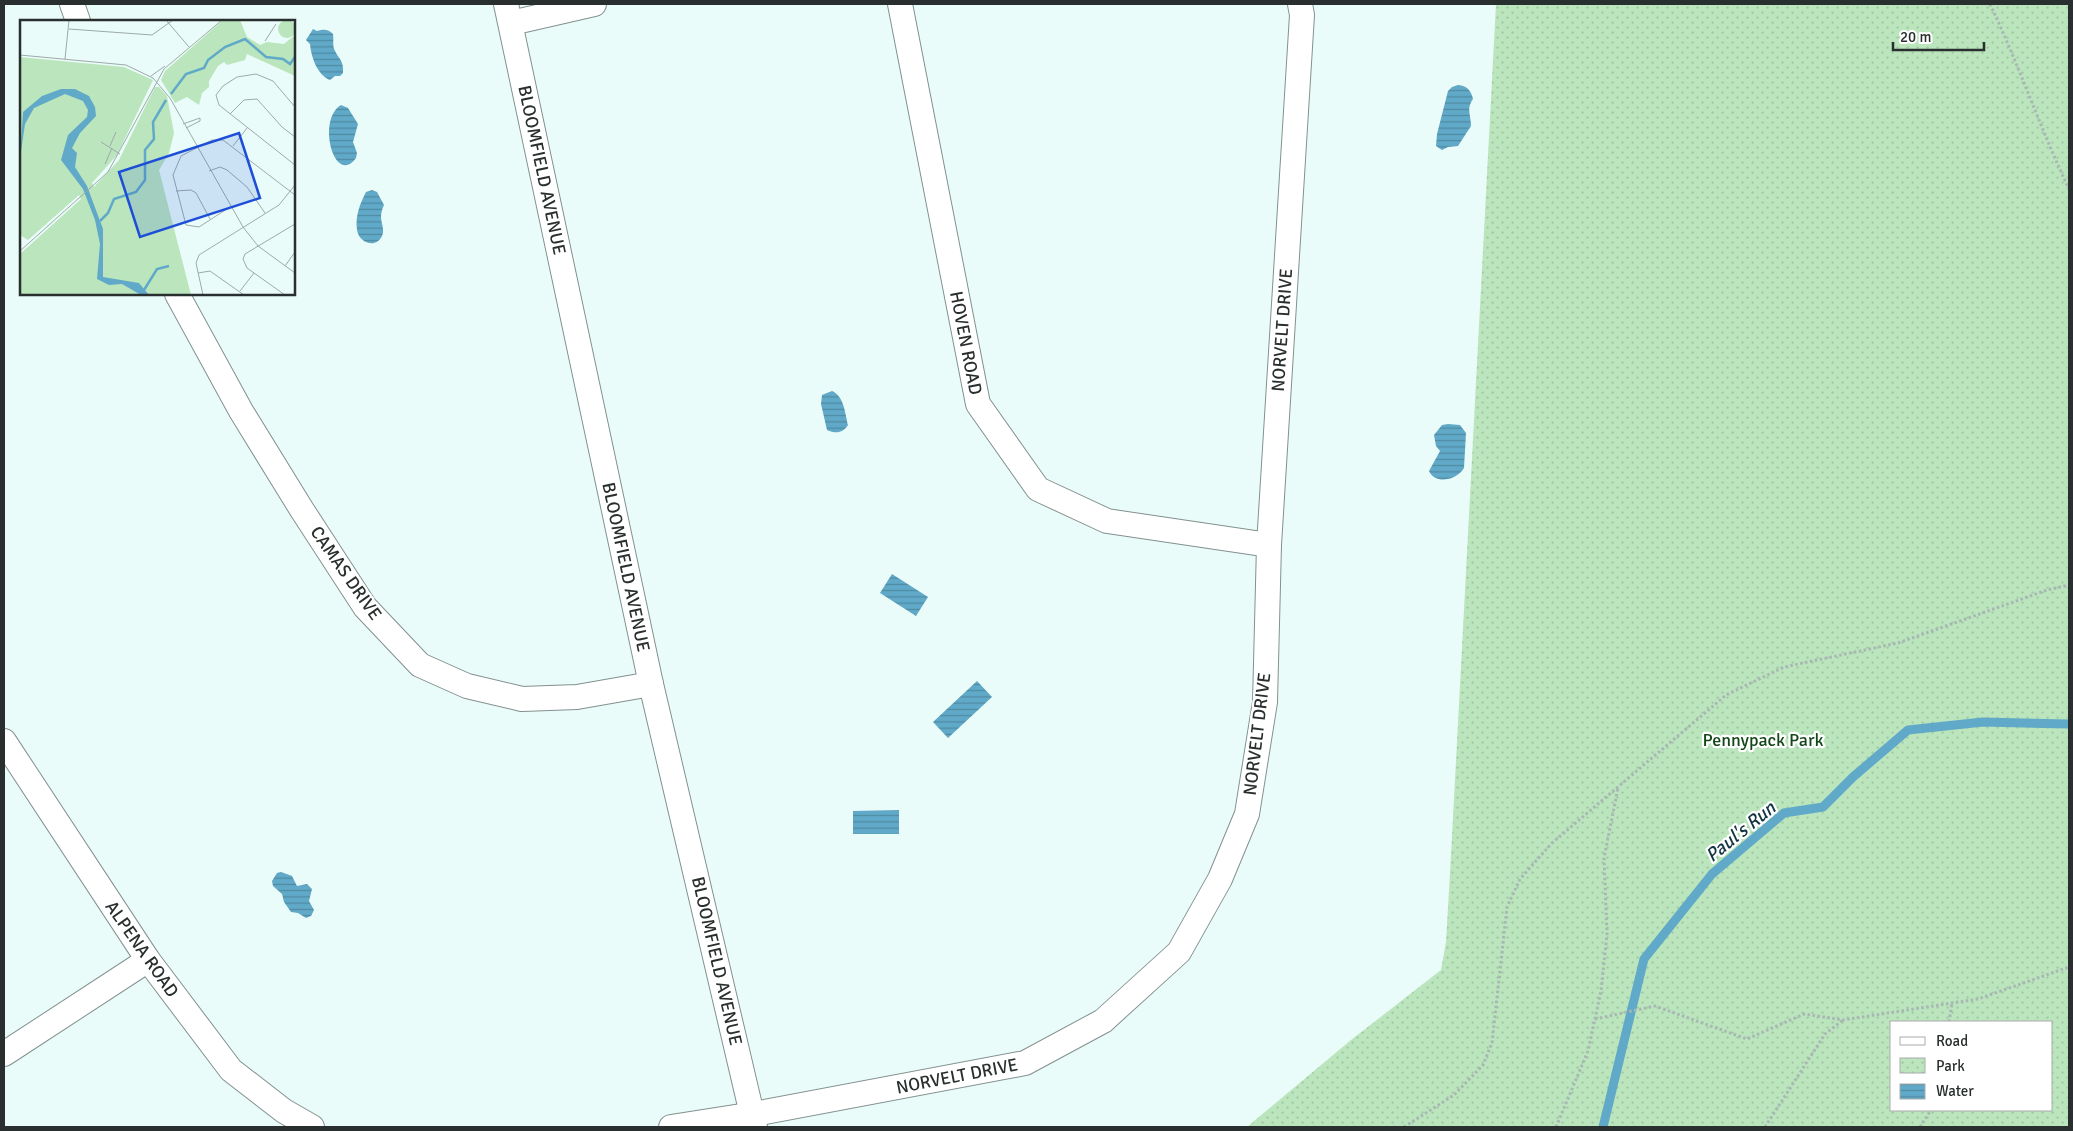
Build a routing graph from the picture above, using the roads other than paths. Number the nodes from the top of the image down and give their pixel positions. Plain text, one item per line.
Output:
1 (72, 4) edge
2 (594, 4) edge
3 (900, 4) edge
4 (1300, 4) edge
5 (508, 14) edge
6 (78, 20) edge
7 (177, 295) edge
8 (1269, 545) junction
9 (651, 684) junction
10 (4, 741) edge
11 (148, 960) junction
12 (4, 1054) edge
13 (754, 1121) edge
14 (312, 1127) edge
15 (671, 1127) edge

1 - 6 street
2 - 5 street
3 - 8 street, HOVEN ROAD
4 - 8 street, NORVELT DRIVE
5 - 9 street, BLOOMFIELD AVENUE
7 - 9 street, CAMAS DRIVE
8 - 13 street, NORVELT DRIVE
9 - 13 street, BLOOMFIELD AVENUE
10 - 11 street, ALPENA ROAD
11 - 12 street
11 - 14 street, ALPENA ROAD
13 - 15 street

